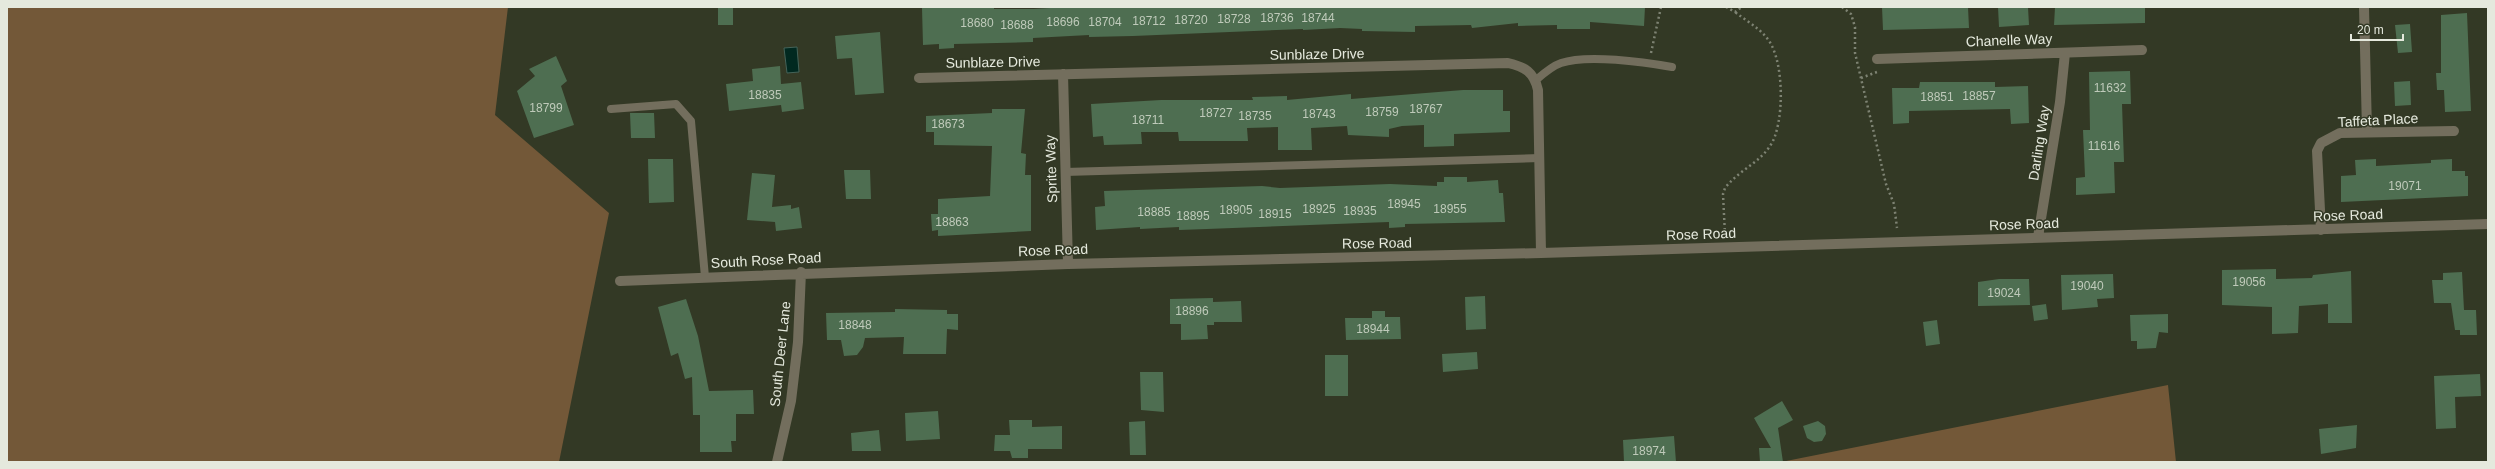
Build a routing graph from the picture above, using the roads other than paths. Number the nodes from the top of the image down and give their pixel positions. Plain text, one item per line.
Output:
1 (2364, 7) edge
2 (2142, 50) dead end
3 (2065, 52) junction
4 (1877, 59) dead end
5 (1672, 67) dead end
6 (1062, 74) junction
7 (919, 78) dead end
8 (1536, 80) junction
9 (611, 109) dead end
10 (2368, 131) junction
11 (2454, 131) dead end
12 (1540, 158) junction
13 (1065, 172) junction
14 (2488, 224) edge
15 (2321, 230) junction
16 (2038, 237) junction
17 (1541, 253) junction
18 (1068, 264) junction
19 (914, 269) joint
20 (801, 272) junction
21 (705, 277) junction
22 (620, 281) dead end
23 (777, 462) edge

1 - 10 street
2 - 3 street, Chanelle Way
3 - 4 street, Chanelle Way
3 - 16 street, Darling Way
5 - 8 lane
6 - 7 street, Sunblaze Drive
6 - 8 street, Sunblaze Drive
6 - 13 street, Sprite Way
8 - 12 street
9 - 21 lane
10 - 11 street, Taffeta Place
10 - 15 street, Taffeta Place
12 - 13 lane
12 - 17 street
13 - 18 street, Sprite Way
14 - 15 street, Rose Road
15 - 16 street, Rose Road
16 - 17 street, Rose Road
17 - 18 street, Rose Road
18 - 19 street, Rose Road
19 - 20 street, South Rose Road
20 - 21 street, South Rose Road
20 - 23 street, South Deer Lane
21 - 22 street, South Rose Road

